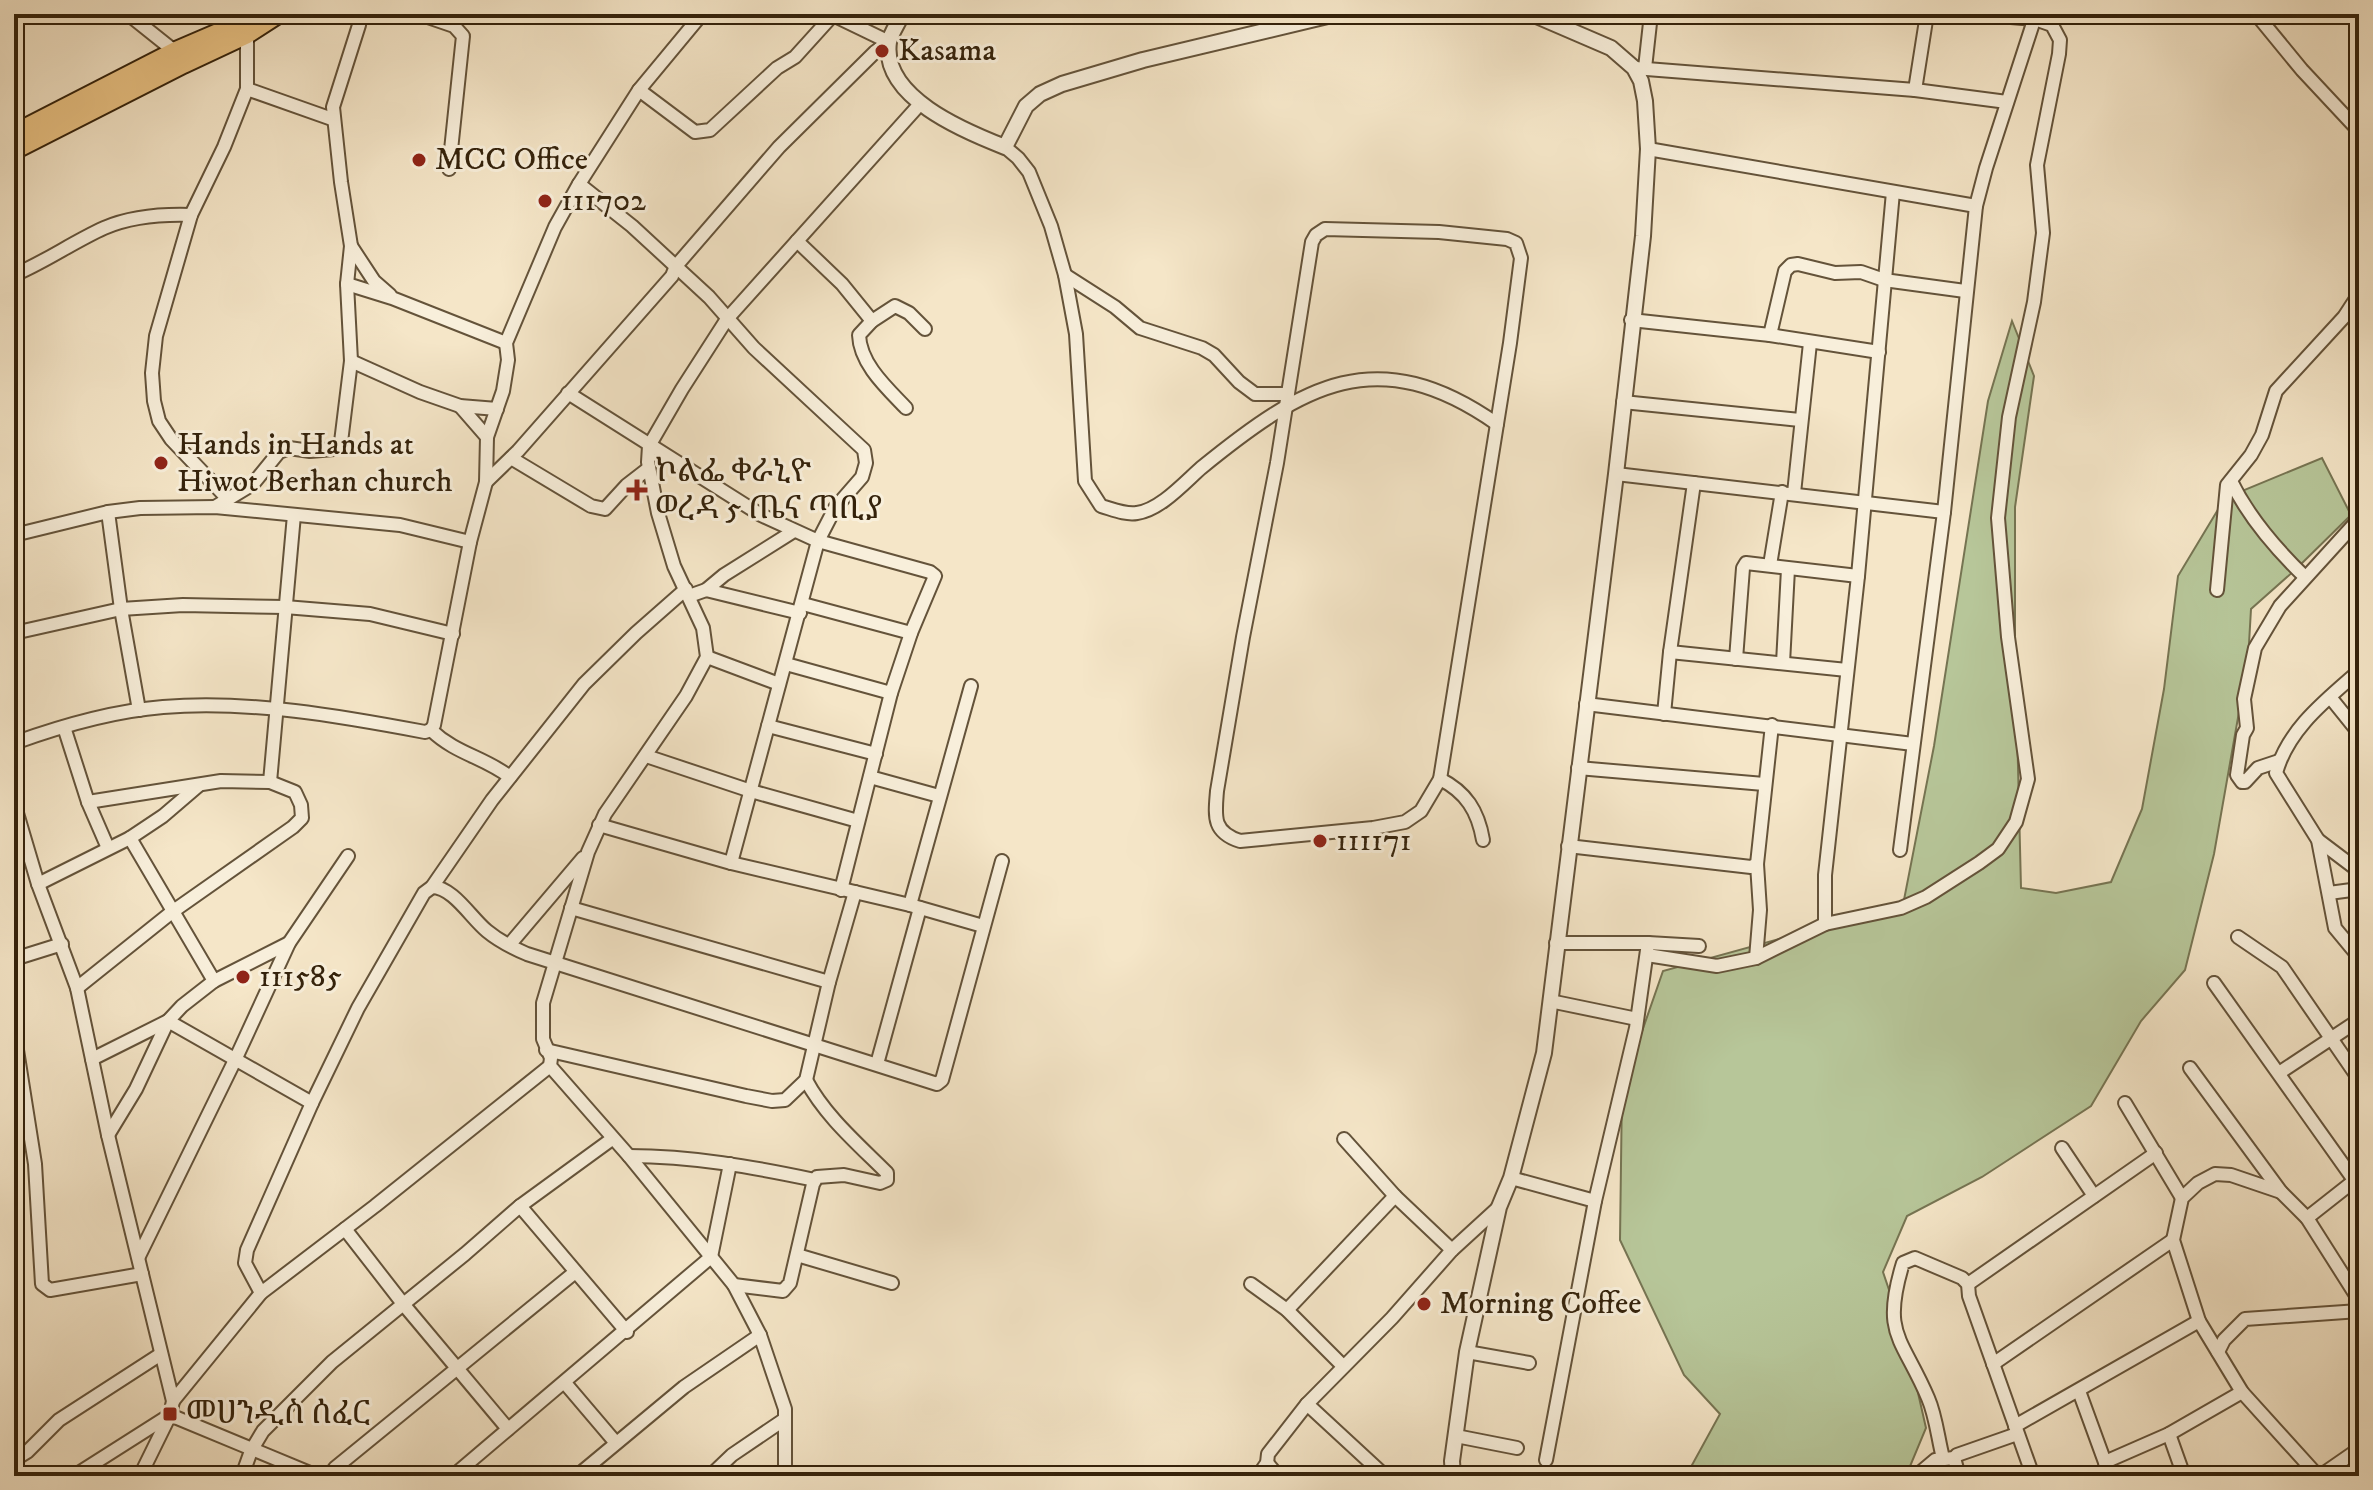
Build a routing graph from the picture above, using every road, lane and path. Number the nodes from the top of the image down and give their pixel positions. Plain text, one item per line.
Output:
1 (128, 14) edge
2 (250, 14) edge
3 (278, 14) edge
4 (360, 14) edge
5 (419, 14) edge
6 (702, 14) edge
7 (902, 14) edge
8 (1336, 14) edge
9 (1532, 14) edge
10 (1651, 14) edge
11 (1927, 14) edge
12 (1975, 14) edge
13 (2256, 14) edge
14 (832, 15) edge
15 (2036, 16) edge
16 (247, 34) junction
17 (889, 42) junction
18 (179, 57) junction
19 (1640, 68) junction
20 (247, 89) junction
21 (639, 90) junction
22 (1915, 90) junction
23 (2007, 102) junction
24 (920, 104) junction
25 (332, 119) junction
26 (2359, 131) edge
27 (14, 134) edge
28 (1005, 147) junction
29 (1648, 149) junction
30 (14, 150) edge
31 (449, 169) dead end
32 (579, 184) junction
33 (1893, 192) junction
34 (1976, 206) junction
35 (191, 215) junction
36 (797, 241) junction
37 (351, 246) junction
38 (676, 266) junction
39 (14, 275) edge
40 (1065, 275) junction
41 (1884, 280) junction
42 (347, 284) junction
43 (1965, 291) junction
44 (2359, 294) edge
45 (392, 298) junction
46 (727, 319) junction
47 (1631, 320) junction
48 (872, 321) junction
49 (925, 329) dead end
50 (1770, 335) junction
51 (506, 343) junction
52 (1810, 343) junction
53 (1879, 352) junction
54 (351, 361) junction
55 (568, 393) junction
56 (1287, 400) junction
57 (1623, 402) junction
58 (460, 406) junction
59 (906, 408) dead end
60 (497, 409) junction
61 (1800, 420) junction
62 (1497, 424) junction
63 (487, 437) junction
64 (649, 446) junction
65 (511, 458) junction
66 (649, 468) junction
67 (1616, 474) junction
68 (2231, 481) junction
69 (486, 482) junction
70 (1694, 483) junction
71 (1788, 492) junction
72 (228, 499) junction
73 (1865, 501) junction
74 (215, 507) junction
75 (108, 512) junction
76 (1944, 512) junction
77 (294, 515) junction
78 (2359, 519) edge
79 (794, 531) junction
80 (14, 535) edge
81 (818, 541) junction
82 (470, 542) junction
83 (1770, 565) junction
84 (1788, 569) junction
85 (1858, 576) junction
86 (2305, 577) junction
87 (706, 590) junction
88 (2217, 590) dead end
89 (688, 592) junction
90 (285, 607) junction
91 (802, 608) junction
92 (121, 609) junction
93 (14, 633) edge
94 (911, 633) junction
95 (453, 634) junction
96 (1670, 652) junction
97 (707, 657) junction
98 (1736, 659) junction
99 (1783, 663) junction
100 (786, 664) junction
101 (1847, 670) junction
102 (2359, 671) edge
103 (779, 684) junction
104 (971, 686) dead end
105 (891, 693) junction
106 (2330, 697) junction
107 (1586, 704) junction
108 (139, 710) junction
109 (275, 710) junction
110 (1664, 714) junction
111 (1772, 725) junction
112 (768, 726) junction
113 (64, 727) junction
114 (431, 730) junction
115 (2359, 733) edge
116 (1839, 734) junction
117 (14, 743) edge
118 (1913, 744) junction
119 (876, 754) junction
120 (646, 756) junction
121 (2279, 761) junction
122 (1578, 768) junction
123 (510, 777) junction
124 (870, 777) junction
125 (1440, 779) junction
126 (270, 782) junction
127 (1764, 784) junction
128 (198, 786) junction
129 (751, 791) junction
130 (939, 796) junction
131 (88, 802) junction
132 (14, 803) edge
133 (858, 821) junction
134 (599, 825) junction
135 (130, 838) junction
136 (1483, 840) dead end
137 (2318, 840) junction
138 (1568, 846) junction
139 (108, 848) junction
140 (1900, 850) dead end
141 (588, 852) junction
142 (348, 856) dead end
143 (1002, 861) dead end
144 (731, 863) junction
145 (1757, 864) junction
146 (2359, 871) edge
147 (38, 884) junction
148 (432, 887) junction
149 (2359, 889) edge
150 (848, 891) junction
151 (2329, 893) junction
152 (915, 907) junction
153 (571, 908) junction
154 (172, 912) junction
155 (1825, 924) junction
156 (983, 926) junction
157 (2238, 937) dead end
158 (289, 943) junction
159 (1556, 943) junction
160 (62, 944) junction
161 (510, 944) junction
162 (1699, 946) dead end
163 (1647, 949) junction
164 (2359, 957) edge
165 (1756, 958) junction
166 (14, 959) edge
167 (555, 962) junction
168 (214, 981) junction
169 (829, 982) junction
170 (2214, 983) dead end
171 (77, 988) junction
172 (1550, 1001) junction
173 (1637, 1019) junction
174 (2359, 1020) edge
175 (168, 1021) junction
176 (14, 1031) edge
177 (2331, 1040) junction
178 (814, 1045) junction
179 (546, 1050) junction
180 (236, 1058) junction
181 (92, 1059) junction
182 (877, 1064) junction
183 (550, 1066) junction
184 (2190, 1068) dead end
185 (2279, 1073) junction
186 (2359, 1079) edge
187 (806, 1080) junction
188 (312, 1103) junction
189 (2125, 1103) dead end
190 (108, 1135) junction
191 (612, 1139) junction
192 (1344, 1139) dead end
193 (2062, 1148) dead end
194 (2156, 1153) junction
195 (629, 1156) junction
196 (730, 1164) junction
197 (1511, 1178) junction
198 (815, 1180) junction
199 (2357, 1184) edge
200 (2281, 1192) junction
201 (1395, 1196) junction
202 (2094, 1196) junction
203 (2182, 1198) junction
204 (1595, 1201) junction
205 (520, 1206) junction
206 (1499, 1207) junction
207 (2307, 1218) junction
208 (345, 1229) junction
209 (2173, 1240) junction
210 (1452, 1250) junction
211 (797, 1255) junction
212 (139, 1256) junction
213 (711, 1257) junction
214 (574, 1273) junction
215 (142, 1274) junction
216 (892, 1283) dead end
217 (1251, 1284) dead end
218 (1968, 1284) junction
219 (734, 1285) junction
220 (261, 1293) junction
221 (2359, 1300) edge
222 (404, 1305) junction
223 (1287, 1310) junction
224 (2359, 1311) edge
225 (2199, 1321) junction
226 (627, 1332) junction
227 (760, 1335) junction
228 (1467, 1352) junction
229 (2218, 1352) junction
230 (161, 1354) junction
231 (1529, 1363) dead end
232 (1993, 1364) junction
233 (1343, 1366) junction
234 (457, 1368) junction
235 (565, 1383) junction
236 (2079, 1391) junction
237 (2242, 1392) junction
238 (173, 1401) junction
239 (1307, 1404) junction
240 (170, 1415) junction
241 (785, 1419) junction
242 (508, 1429) junction
243 (2016, 1430) junction
244 (2169, 1434) junction
245 (1456, 1436) junction
246 (616, 1443) junction
247 (1517, 1448) dead end
248 (2359, 1449) edge
249 (251, 1451) junction
250 (1949, 1458) junction
251 (14, 1460) edge
252 (1546, 1460) dead end
253 (2105, 1462) junction
254 (1267, 1463) junction
255 (74, 1476) edge
256 (140, 1476) edge
257 (242, 1476) edge
258 (317, 1476) edge
259 (329, 1476) edge
260 (453, 1476) edge
261 (577, 1476) edge
262 (710, 1476) edge
263 (785, 1476) edge
264 (1258, 1476) edge
265 (1278, 1476) edge
266 (1385, 1476) edge
267 (1453, 1476) edge
268 (1916, 1476) edge
269 (1959, 1476) edge
270 (2033, 1476) edge
271 (2110, 1476) edge
272 (2184, 1476) edge
273 (2319, 1476) edge

1 - 18 street
2 - 18 main road
3 - 16 main road
4 - 25 street
5 - 31 street
6 - 21 street
7 - 17 street
8 - 28 street
9 - 19 street
10 - 19 street
11 - 22 street
12 - 15 street
13 - 26 street
14 - 17 street
14 - 21 street
15 - 23 street
15 - 155 street
16 - 18 main road
16 - 20 street
17 - 24 street
17 - 38 street
18 - 27 main road
18 - 30 main road
19 - 22 street
19 - 29 street
20 - 25 street
20 - 35 street
21 - 32 street
22 - 23 street
23 - 34 street
24 - 28 street
24 - 36 street
25 - 37 street
28 - 40 street
29 - 33 street
29 - 47 street
32 - 38 street
32 - 51 street
33 - 34 street
33 - 41 street
34 - 43 street
35 - 39 street
35 - 72 street
36 - 46 street
36 - 48 street
37 - 42 street
37 - 45 street
38 - 46 street
38 - 55 street
40 - 56 street
40 - 56 street
41 - 43 street
41 - 50 street
41 - 53 street
42 - 45 street
42 - 54 street
43 - 76 street
44 - 68 street
45 - 51 street
46 - 64 street
46 - 81 street
47 - 50 street
47 - 57 street
48 - 49 street
48 - 59 street
50 - 52 street
51 - 60 street
52 - 53 street
52 - 61 street
53 - 73 street
54 - 58 street
54 - 72 street
55 - 64 street
55 - 65 street
56 - 62 street
56 - 62 street
56 - 125 street
57 - 61 street
57 - 67 street
58 - 60 street
58 - 63 street
60 - 63 street
61 - 71 street
62 - 125 street
63 - 69 street
64 - 66 street
64 - 79 street
65 - 66 street
65 - 69 street
66 - 89 street
67 - 70 street
67 - 107 street
68 - 86 street
68 - 88 street
69 - 82 street
70 - 71 street
70 - 96 street
71 - 73 street
71 - 83 street
72 - 74 street
73 - 76 street
73 - 85 street
74 - 75 street
74 - 77 street
75 - 80 street
75 - 92 street
76 - 118 street
77 - 82 street
77 - 90 street
78 - 86 street
79 - 81 street
79 - 87 street
81 - 91 street
81 - 94 street
82 - 95 street
83 - 84 street
83 - 98 street
84 - 85 street
84 - 99 street
85 - 101 street
86 - 121 street
87 - 89 street
87 - 91 street
89 - 97 street
89 - 123 street
90 - 92 street
90 - 95 street
90 - 109 street
91 - 94 street
91 - 100 street
92 - 93 street
92 - 108 street
94 - 105 street
95 - 114 street
96 - 98 street
96 - 110 street
97 - 103 street
97 - 120 street
98 - 99 street
99 - 101 street
100 - 103 street
100 - 105 street
101 - 116 street
102 - 106 street
103 - 112 street
104 - 130 street
105 - 119 street
106 - 115 street
106 - 121 street
107 - 110 street
107 - 122 street
108 - 109 street
108 - 113 street
109 - 114 street
109 - 126 street
110 - 111 street
111 - 116 street
111 - 127 street
112 - 119 street
112 - 129 street
113 - 117 street
113 - 131 street
114 - 123 street
116 - 118 street
116 - 155 street
118 - 140 street
119 - 124 street
120 - 129 street
120 - 134 street
121 - 137 street
122 - 127 street
122 - 138 street
123 - 148 street
124 - 130 street
124 - 133 street
125 - 136 street
126 - 128 street
126 - 154 street
127 - 145 street
128 - 131 street
128 - 135 street
129 - 133 street
129 - 144 street
130 - 152 street
131 - 139 street
132 - 147 street
133 - 150 street
134 - 141 street
134 - 144 street
135 - 139 street
135 - 154 street
137 - 146 street
137 - 151 street
138 - 145 street
138 - 159 street
139 - 147 street
141 - 153 street
141 - 161 street
142 - 158 street
143 - 156 street
144 - 150 street
145 - 165 street
147 - 160 street
148 - 161 street
148 - 188 street
149 - 151 street
150 - 152 street
150 - 169 street
151 - 164 street
152 - 156 street
152 - 182 street
153 - 167 street
153 - 169 street
154 - 168 street
154 - 171 street
155 - 165 street
156 - 182 street
157 - 177 street
158 - 168 street
158 - 180 street
159 - 163 street
159 - 172 street
160 - 166 street
160 - 171 street
161 - 167 street
162 - 163 street
163 - 165 street
163 - 173 street
167 - 178 street
167 - 179 street
168 - 175 street
169 - 178 street
170 - 185 street
171 - 181 street
172 - 173 street
172 - 197 street
173 - 204 street
174 - 177 street
175 - 180 street
175 - 181 street
175 - 190 street
176 - 215 street
177 - 185 street
177 - 186 street
178 - 182 street
178 - 187 street
179 - 183 street
179 - 187 street
180 - 188 street
180 - 212 street
181 - 190 street
183 - 191 street
183 - 208 street
184 - 200 street
185 - 199 street
187 - 198 street
188 - 220 street
189 - 194 street
190 - 212 street
191 - 195 street
191 - 205 street
192 - 201 street
193 - 202 street
194 - 202 street
194 - 203 street
195 - 196 street
195 - 213 street
196 - 198 street
196 - 213 street
197 - 204 street
197 - 206 street
198 - 211 street
199 - 207 street
200 - 203 street
200 - 207 street
201 - 210 street
201 - 223 street
202 - 218 street
203 - 209 street
204 - 252 street
205 - 214 street
205 - 222 street
206 - 210 street
206 - 228 street
207 - 221 street
208 - 220 street
208 - 222 street
209 - 225 street
209 - 232 street
210 - 233 street
211 - 216 street
211 - 219 street
212 - 215 street
213 - 219 street
213 - 226 street
214 - 226 street
214 - 234 street
215 - 230 street
217 - 223 street
218 - 232 street
218 - 250 street
219 - 227 street
220 - 238 street
222 - 234 street
222 - 249 street
223 - 233 street
224 - 229 street
225 - 229 street
225 - 236 street
226 - 235 street
227 - 241 street
227 - 246 street
228 - 231 street
228 - 245 street
229 - 237 street
230 - 238 street
230 - 251 street
232 - 243 street
233 - 239 street
234 - 242 street
234 - 259 street
235 - 242 street
235 - 246 street
236 - 243 street
236 - 253 street
237 - 244 street
237 - 273 street
238 - 240 street
239 - 254 street
239 - 266 street
240 - 249 street
240 - 255 street
240 - 256 street
241 - 262 street
241 - 263 street
242 - 260 street
243 - 250 street
243 - 270 street
244 - 253 street
244 - 272 street
245 - 247 street
245 - 267 street
246 - 261 street
248 - 273 street
249 - 257 street
249 - 258 street
250 - 268 street
250 - 269 street
253 - 271 street
254 - 264 street
254 - 265 street

